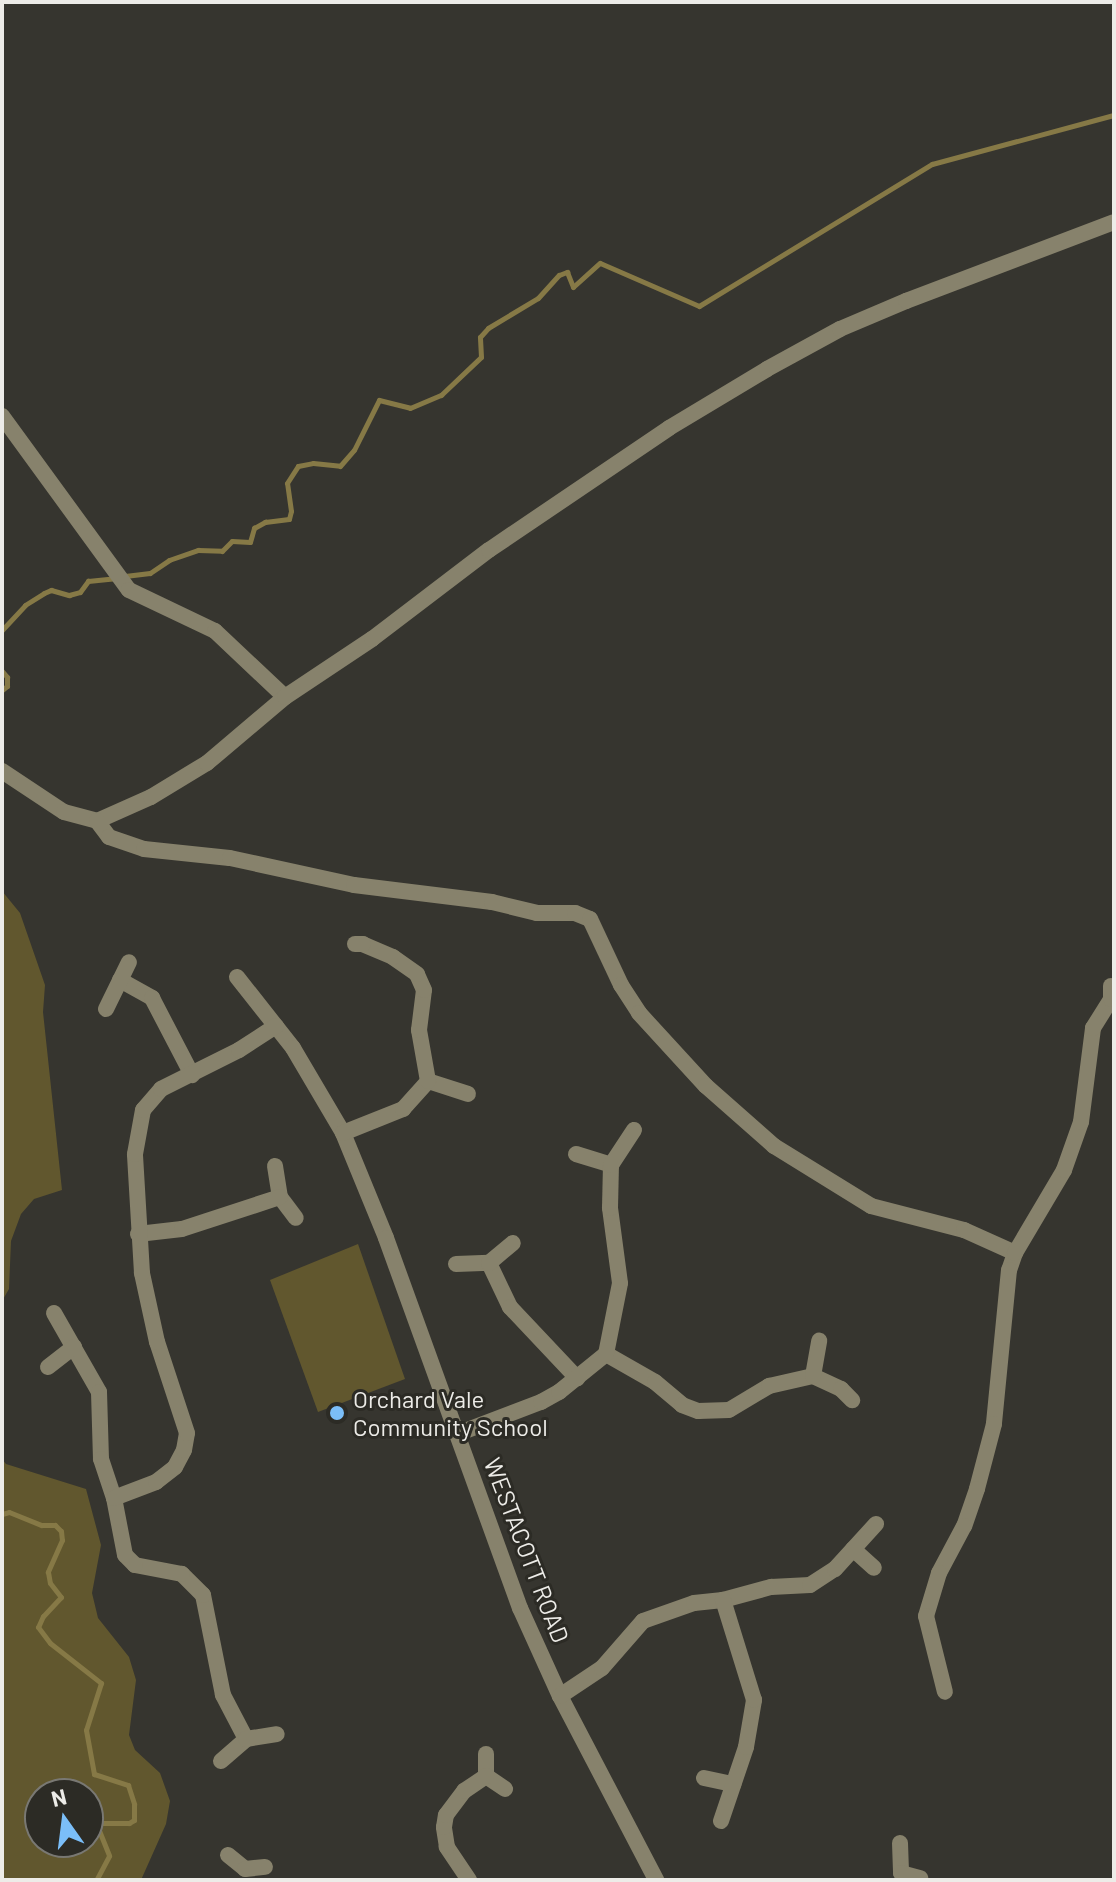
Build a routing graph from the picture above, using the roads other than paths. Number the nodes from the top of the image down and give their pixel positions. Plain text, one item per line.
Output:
1 (1114, 222) edge
2 (2, 416) edge
3 (285, 697) junction
4 (2, 771) edge
5 (97, 821) junction
6 (355, 944) dead end
7 (129, 962) dead end
8 (237, 977) dead end
9 (120, 980) junction
10 (1111, 986) dead end
11 (106, 1009) dead end
12 (276, 1026) junction
13 (192, 1075) junction
14 (428, 1081) junction
15 (468, 1094) dead end
16 (634, 1130) dead end
17 (343, 1133) junction
18 (576, 1154) dead end
19 (611, 1165) junction
20 (275, 1166) dead end
21 (280, 1197) junction
22 (296, 1218) dead end
23 (138, 1234) junction
24 (513, 1243) dead end
25 (1015, 1253) junction
26 (489, 1263) junction
27 (456, 1264) dead end
28 (54, 1313) dead end
29 (819, 1341) dead end
30 (74, 1347) junction
31 (606, 1354) junction
32 (48, 1367) dead end
33 (813, 1376) junction
34 (577, 1378) junction
35 (852, 1400) dead end
36 (457, 1434) junction
37 (114, 1498) junction
38 (876, 1524) dead end
39 (853, 1549) junction
40 (874, 1568) dead end
41 (723, 1600) junction
42 (945, 1692) dead end
43 (560, 1696) junction
44 (277, 1734) dead end
45 (246, 1739) junction
46 (486, 1754) dead end
47 (221, 1761) dead end
48 (486, 1776) junction
49 (704, 1778) dead end
50 (733, 1784) junction
51 (505, 1789) dead end
52 (721, 1821) dead end
53 (900, 1843) dead end
54 (228, 1855) dead end
55 (265, 1867) dead end
56 (242, 1875) edge
57 (897, 1876) edge
58 (920, 1878) edge
59 (469, 1880) edge
60 (656, 1880) edge

1 - 3 street
2 - 3 street
3 - 5 street
4 - 5 street
5 - 25 street
6 - 14 street
7 - 9 street
8 - 12 street, WESTACOTT ROAD
9 - 11 street
9 - 13 street
10 - 25 street
12 - 13 street
12 - 17 street, WESTACOTT ROAD
13 - 23 street
14 - 15 street
14 - 17 street
16 - 19 street
17 - 36 street, WESTACOTT ROAD
18 - 19 street
19 - 31 street
20 - 21 street
21 - 22 street
21 - 23 street
23 - 37 street
24 - 26 street
25 - 42 street
26 - 27 street
26 - 34 street
28 - 30 street
29 - 33 street
30 - 32 street
30 - 37 street
31 - 33 street
31 - 34 street
33 - 35 street
34 - 36 street
36 - 43 street, WESTACOTT ROAD
37 - 45 street
38 - 39 street
39 - 40 street
39 - 41 street
41 - 43 street
41 - 50 street
43 - 60 street, WESTACOTT ROAD
44 - 45 street
45 - 47 street
46 - 48 street
48 - 51 street
48 - 59 street
49 - 50 street
50 - 52 street
53 - 57 street
54 - 56 street
55 - 56 street
57 - 58 street

